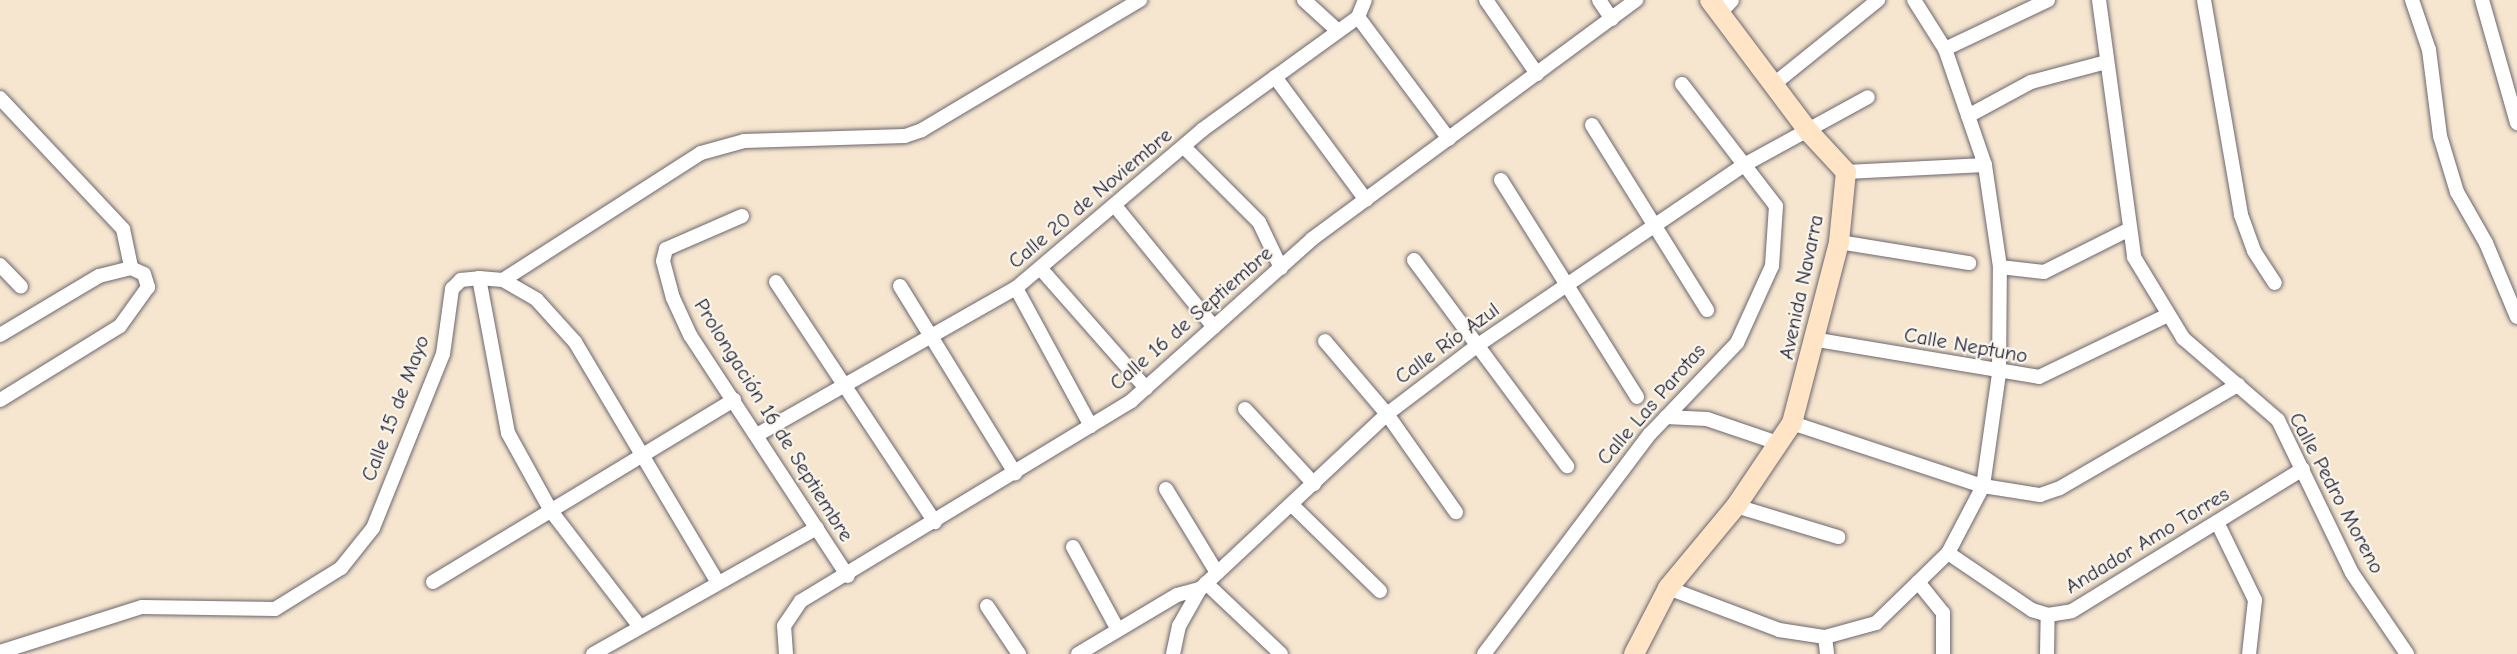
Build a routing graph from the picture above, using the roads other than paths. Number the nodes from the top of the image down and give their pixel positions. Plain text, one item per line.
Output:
1 (1140, 0) edge
2 (1304, 0) edge
3 (1365, 0) edge
4 (1486, 0) edge
5 (1599, 0) edge
6 (1636, 0) edge
7 (1878, 0) edge
8 (1914, 0) edge
9 (2048, 0) edge
10 (2098, 0) edge
11 (2204, 0) edge
12 (2412, 0) edge
13 (2482, 0) edge
14 (1721, 4) edge
15 (1358, 17) junction
16 (1612, 19) junction
17 (1338, 31) junction
18 (1945, 49) junction
19 (2106, 62) junction
20 (1537, 75) junction
21 (1275, 77) junction
22 (1682, 84) dead end
23 (1774, 84) junction
24 (1868, 97) dead end
25 (2, 104) edge
26 (1968, 116) junction
27 (2517, 123) edge
28 (1592, 125) dead end
29 (1809, 132) junction
30 (1449, 139) junction
31 (1184, 147) junction
32 (1744, 165) junction
33 (1985, 165) junction
34 (1846, 172) junction
35 (1501, 180) dead end
36 (1366, 200) junction
37 (1116, 207) junction
38 (742, 216) dead end
39 (1656, 227) junction
40 (2130, 229) junction
41 (1839, 242) junction
42 (1414, 260) dead end
43 (1970, 263) dead end
44 (0, 265) edge
45 (2000, 267) junction
46 (131, 268) junction
47 (1281, 268) junction
48 (1041, 269) junction
49 (479, 278) junction
50 (503, 280) junction
51 (776, 282) dead end
52 (2275, 283) dead end
53 (1568, 285) junction
54 (900, 286) dead end
55 (21, 287) dead end
56 (1016, 288) junction
57 (1707, 310) dead end
58 (2166, 316) junction
59 (2517, 317) edge
60 (1214, 327) junction
61 (0, 334) edge
62 (932, 339) junction
63 (1818, 340) junction
64 (1325, 341) dead end
65 (1478, 345) junction
66 (1999, 373) junction
67 (2238, 385) junction
68 (845, 386) junction
69 (1146, 388) junction
70 (1637, 397) dead end
71 (0, 400) edge
72 (734, 400) junction
73 (1245, 409) dead end
74 (1387, 414) junction
75 (1666, 417) junction
76 (1792, 423) junction
77 (1091, 426) junction
78 (757, 435) junction
79 (1778, 443) junction
80 (642, 456) junction
81 (1567, 466) dead end
82 (2303, 469) junction
83 (1015, 473) junction
84 (1314, 484) junction
85 (1983, 486) junction
86 (1166, 489) dead end
87 (1292, 505) junction
88 (1736, 506) junction
89 (551, 511) junction
90 (1456, 512) dead end
91 (935, 522) junction
92 (2217, 522) junction
93 (817, 528) junction
94 (1838, 537) dead end
95 (1073, 546) dead end
96 (1948, 553) junction
97 (1217, 573) junction
98 (848, 576) junction
99 (433, 582) dead end
100 (1918, 582) junction
101 (718, 583) junction
102 (1203, 586) junction
103 (1668, 588) junction
104 (1380, 591) dead end
105 (987, 606) dead end
106 (2048, 615) junction
107 (640, 627) junction
108 (1118, 630) junction
109 (1825, 637) junction
110 (0, 652) edge
111 (593, 654) edge
112 (786, 654) edge
113 (1019, 654) edge
114 (1078, 654) edge
115 (1173, 654) edge
116 (1281, 654) edge
117 (1484, 654) edge
118 (1634, 654) edge
119 (1827, 654) edge
120 (1942, 654) edge
121 (2046, 654) edge
122 (2249, 654) edge
123 (2407, 654) edge

1 - 50 street
2 - 17 street
3 - 15 street
4 - 20 street
5 - 16 street
6 - 16 street, Calle 16 de Septiembre
7 - 23 street
8 - 18 street
9 - 18 street
10 - 19 street, Calle Pedro Moreno
11 - 52 street
12 - 59 street
13 - 27 street
14 - 23 street
15 - 17 street, Calle 20 de Noviembre
15 - 30 street
16 - 20 street, Calle 16 de Septiembre
17 - 21 street, Calle 20 de Noviembre
18 - 26 street
19 - 26 street
19 - 40 street, Calle Pedro Moreno
20 - 30 street, Calle 16 de Septiembre
21 - 31 street, Calle 20 de Noviembre
21 - 36 street
22 - 32 street, Calle Las Parotas
23 - 29 street
24 - 29 street, Calle Río Azul
25 - 46 street
26 - 33 street
28 - 39 street
29 - 32 street, Calle Río Azul
29 - 34 street
30 - 36 street, Calle 16 de Septiembre
31 - 37 street, Calle 20 de Noviembre
31 - 47 street
32 - 39 street, Calle Río Azul
32 - 75 street, Calle Las Parotas
33 - 34 street
33 - 45 street
34 - 41 street, Avenida Navarra
35 - 53 street
36 - 47 street, Calle 16 de Septiembre
37 - 48 street, Calle 20 de Noviembre
37 - 60 street
38 - 72 street, Prolongación 16 de Septiembre
39 - 53 street, Calle Río Azul
39 - 57 street
40 - 45 street
40 - 58 street, Calle Pedro Moreno
41 - 43 street
41 - 63 street, Avenida Navarra
42 - 65 street
44 - 55 street
45 - 66 street
46 - 61 street
46 - 71 street
47 - 60 street, Calle 16 de Septiembre
48 - 56 street, Calle 20 de Noviembre
48 - 69 street
49 - 50 street, Calle 15 de Mayo
49 - 89 street
49 - 110 street, Calle 15 de Mayo
50 - 80 street, Calle 15 de Mayo
51 - 68 street
53 - 65 street, Calle Río Azul
53 - 70 street
54 - 62 street
56 - 62 street, Calle 20 de Noviembre
56 - 77 street
58 - 66 street, Calle Neptuno
58 - 67 street, Calle Pedro Moreno
60 - 69 street, Calle 16 de Septiembre
62 - 68 street, Calle 20 de Noviembre
62 - 83 street
63 - 66 street, Calle Neptuno
63 - 76 street, Avenida Navarra
64 - 74 street
65 - 74 street, Calle Río Azul
65 - 81 street
66 - 85 street
67 - 82 street, Calle Pedro Moreno
67 - 85 street
68 - 78 street, Calle 20 de Noviembre
68 - 91 street
69 - 77 street, Calle 16 de Septiembre
72 - 78 street, Prolongación 16 de Septiembre
72 - 80 street
73 - 84 street
74 - 84 street, Calle Río Azul
74 - 90 street
75 - 79 street
75 - 117 street, Calle Las Parotas
76 - 79 street, Avenida Navarra
76 - 85 street
77 - 83 street, Calle 16 de Septiembre
78 - 93 street, Prolongación 16 de Septiembre
79 - 88 street, Avenida Navarra
80 - 89 street
80 - 101 street, Calle 15 de Mayo
82 - 92 street, Andador Amo Torres
82 - 123 street, Calle Pedro Moreno
83 - 91 street, Calle 16 de Septiembre
84 - 87 street, Calle Río Azul
85 - 96 street
86 - 97 street
87 - 97 street, Calle Río Azul
87 - 104 street
88 - 94 street
88 - 103 street, Avenida Navarra
89 - 99 street
89 - 107 street
91 - 98 street, Calle 16 de Septiembre
92 - 106 street, Andador Amo Torres
92 - 122 street
93 - 98 street, Prolongación 16 de Septiembre
93 - 101 street
95 - 108 street
96 - 100 street
96 - 106 street, Andador Amo Torres
97 - 102 street, Calle Río Azul
98 - 112 street, Calle 16 de Septiembre
100 - 109 street
100 - 120 street
101 - 107 street
102 - 108 street
102 - 115 street, Calle Río Azul
102 - 116 street
103 - 109 street
103 - 118 street, Avenida Navarra
105 - 113 street
106 - 121 street
107 - 111 street
108 - 114 street
109 - 119 street

